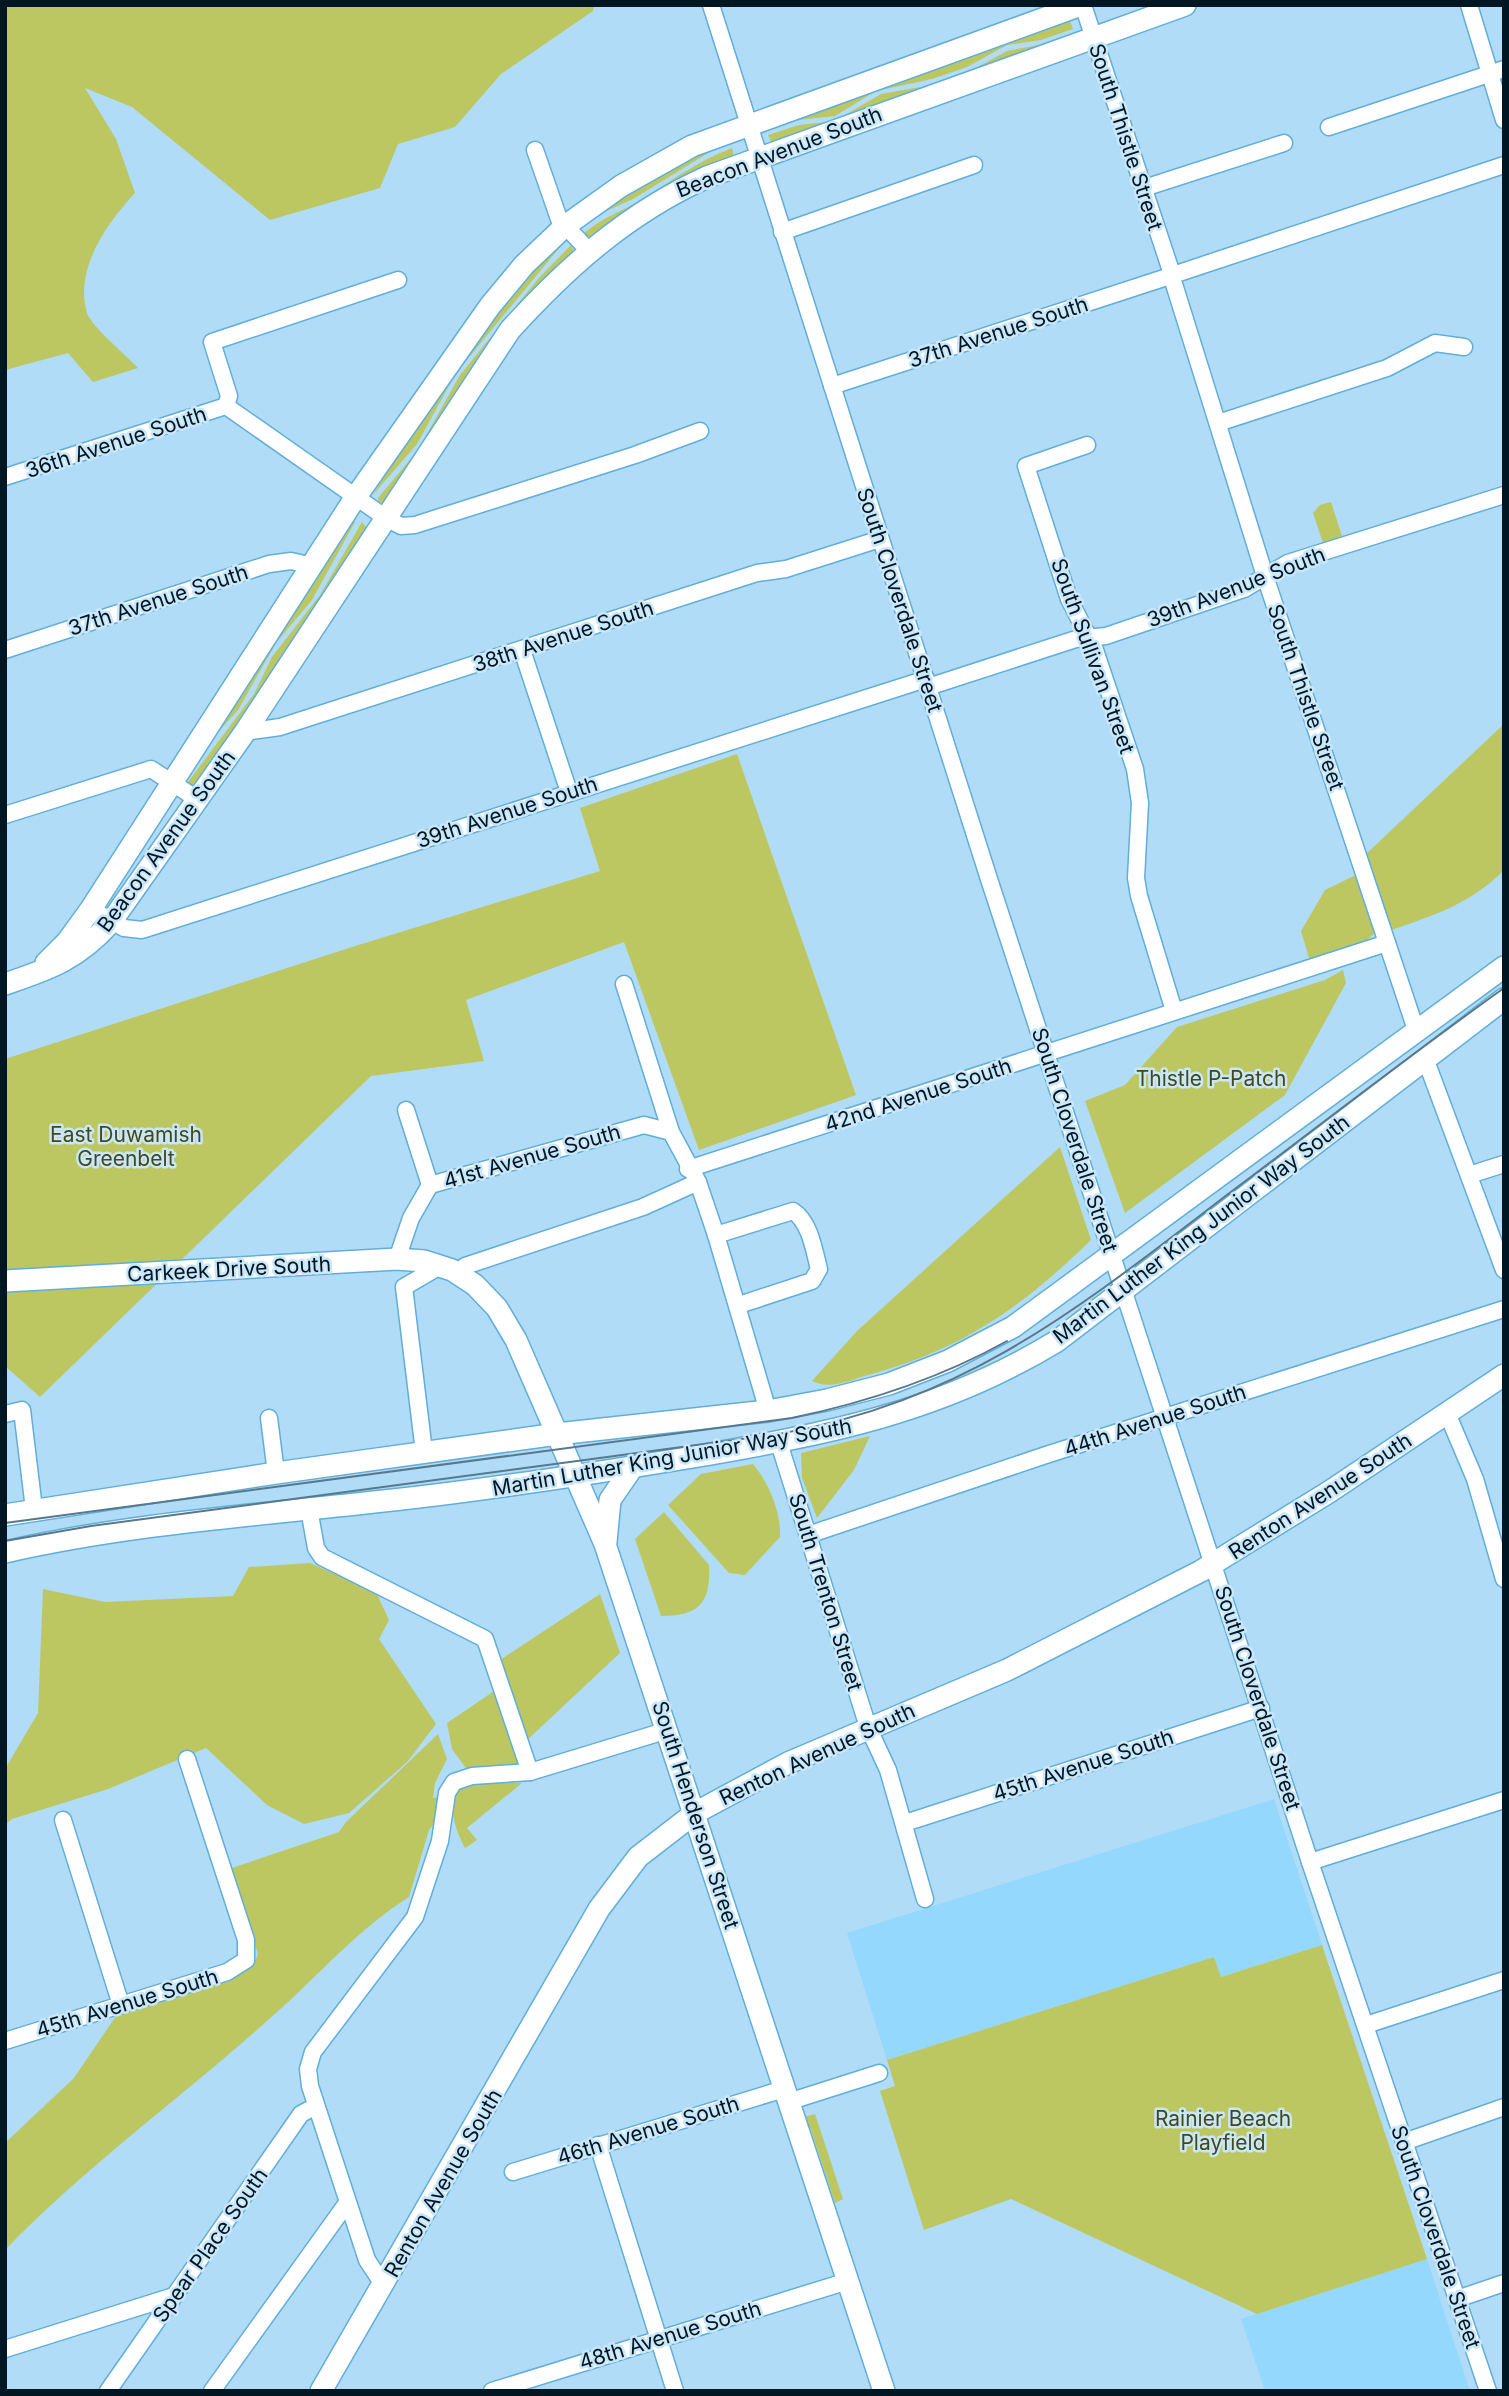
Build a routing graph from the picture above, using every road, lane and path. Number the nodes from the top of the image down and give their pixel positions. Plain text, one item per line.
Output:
1 (711, 5) edge
2 (1082, 5) edge
3 (1185, 5) edge
4 (1469, 5) edge
5 (1094, 38) junction
6 (1497, 71) edge
7 (1504, 120) edge
8 (747, 125) junction
9 (1329, 127) dead end
10 (1284, 143) dead end
11 (535, 150) dead end
12 (758, 157) junction
13 (974, 165) dead end
14 (1504, 165) edge
15 (1144, 188) junction
16 (565, 226) junction
17 (782, 232) junction
18 (589, 251) junction
19 (1172, 276) junction
20 (398, 280) dead end
21 (1464, 347) dead end
22 (832, 386) junction
23 (226, 406) junction
24 (1218, 424) junction
25 (700, 430) dead end
26 (1087, 445) dead end
27 (5, 477) edge
28 (1504, 495) edge
29 (355, 498) junction
30 (386, 518) junction
31 (880, 539) junction
32 (313, 566) junction
33 (1265, 576) junction
34 (1089, 638) junction
35 (5, 650) edge
36 (522, 650) junction
37 (927, 683) junction
38 (246, 732) junction
39 (172, 779) junction
40 (569, 792) junction
41 (197, 799) junction
42 (5, 815) edge
43 (91, 909) junction
44 (111, 922) junction
45 (1387, 943) junction
46 (1504, 967) edge
47 (37, 972) junction
48 (7, 977) edge
49 (624, 984) dead end
50 (1504, 999) edge
51 (1174, 1011) junction
52 (1416, 1030) junction
53 (1047, 1054) junction
54 (1425, 1058) junction
55 (406, 1110) dead end
56 (671, 1132) junction
57 (1504, 1164) edge
58 (1469, 1175) junction
59 (693, 1176) junction
60 (430, 1185) junction
61 (716, 1235) junction
62 (1113, 1252) junction
63 (397, 1259) junction
64 (451, 1270) junction
65 (1504, 1270) edge
66 (5, 1281) edge
67 (1125, 1289) junction
68 (739, 1305) junction
69 (1504, 1309) edge
70 (1504, 1375) edge
71 (768, 1411) junction
72 (1447, 1413) junction
73 (5, 1414) edge
74 (1167, 1417) junction
75 (269, 1418) dead end
76 (557, 1434) junction
77 (779, 1443) junction
78 (424, 1452) junction
79 (632, 1468) junction
80 (276, 1473) junction
81 (575, 1477) junction
82 (309, 1509) junction
83 (34, 1510) junction
84 (5, 1515) edge
85 (808, 1535) junction
86 (606, 1544) junction
87 (5, 1552) edge
88 (1214, 1563) junction
89 (1504, 1579) edge
90 (1261, 1708) junction
91 (868, 1727) junction
92 (668, 1730) junction
93 (187, 1759) dead end
94 (530, 1772) junction
95 (1504, 1800) edge
96 (695, 1813) junction
97 (63, 1820) dead end
98 (905, 1822) junction
99 (1310, 1861) junction
100 (925, 1899) dead end
101 (1504, 1980) edge
102 (121, 2005) junction
103 (1366, 2025) junction
104 (5, 2040) edge
105 (879, 2073) dead end
106 (786, 2096) junction
107 (316, 2106) junction
108 (1504, 2107) edge
109 (1404, 2142) junction
110 (598, 2145) junction
111 (513, 2172) dead end
112 (347, 2203) junction
113 (848, 2281) junction
114 (1504, 2283) edge
115 (384, 2286) junction
116 (174, 2296) junction
117 (1457, 2299) junction
118 (659, 2338) junction
119 (5, 2349) edge
120 (108, 2391) edge
121 (212, 2391) edge
122 (321, 2391) edge
123 (492, 2391) edge
124 (675, 2391) edge
125 (884, 2391) edge
126 (1488, 2391) edge

1 - 8 street, South Cloverdale Street
2 - 5 street, South Thistle Street
2 - 8 main road, Beacon Avenue South
3 - 5 main road, Beacon Avenue South
4 - 6 street
5 - 12 main road, Beacon Avenue South
5 - 15 street, South Thistle Street
6 - 7 street
6 - 9 street
8 - 12 street, South Cloverdale Street
8 - 16 main road, Beacon Avenue South
10 - 15 street
11 - 16 street
12 - 17 street, South Cloverdale Street
12 - 18 main road, Beacon Avenue South
13 - 17 street
14 - 19 street, 37th Avenue South
15 - 19 street, South Thistle Street
16 - 18 street
16 - 29 main road, Beacon Avenue South
17 - 22 street, South Cloverdale Street
18 - 30 main road, Beacon Avenue South
19 - 22 street, 37th Avenue South
19 - 24 street, South Thistle Street
20 - 23 street
21 - 24 street
22 - 31 street, South Cloverdale Street
23 - 27 street, 36th Avenue South
23 - 29 street
24 - 33 street, South Thistle Street
25 - 30 street
26 - 34 street, South Sullivan Street
28 - 33 street, 39th Avenue South
29 - 30 street
29 - 32 main road, Beacon Avenue South
30 - 38 main road, Beacon Avenue South
31 - 36 street, 38th Avenue South
31 - 37 street, South Cloverdale Street
32 - 35 street, 37th Avenue South
32 - 39 main road, Beacon Avenue South
33 - 34 street, 39th Avenue South
33 - 45 street, South Thistle Street
34 - 37 street, 39th Avenue South
34 - 51 street, South Sullivan Street
36 - 38 street, 38th Avenue South
36 - 40 street
37 - 40 street, 39th Avenue South
37 - 53 street, South Cloverdale Street
38 - 41 main road, Beacon Avenue South
39 - 41 street
39 - 42 street
39 - 43 main road, Beacon Avenue South
40 - 44 street, 39th Avenue South
41 - 44 main road, Beacon Avenue South
43 - 44 street, 39th Avenue South
43 - 47 main road, Beacon Avenue South
44 - 47 main road, Beacon Avenue South
45 - 51 street, 42nd Avenue South
45 - 52 street, South Thistle Street
46 - 52 main road, Martin Luther King Junior Way South
47 - 48 main road
49 - 56 street
50 - 54 main road, Martin Luther King Junior Way South
51 - 53 street, 42nd Avenue South
52 - 62 main road, Martin Luther King Junior Way South
53 - 59 street, 42nd Avenue South
53 - 62 street, South Cloverdale Street
54 - 58 street
54 - 67 main road, Martin Luther King Junior Way South
55 - 60 street
56 - 59 street
56 - 60 street, 41st Avenue South
57 - 58 street
58 - 65 street
59 - 61 street
59 - 64 street, 42nd Avenue South
60 - 63 street, 41st Avenue South
61 - 68 street
61 - 68 street
62 - 67 street, South Cloverdale Street
62 - 71 main road, Martin Luther King Junior Way South
63 - 64 main road, Carkeek Drive South
63 - 66 main road, Carkeek Drive South
64 - 76 main road, South Henderson Street
64 - 78 street, 42nd Avenue South
67 - 74 street, South Cloverdale Street
67 - 77 main road, Martin Luther King Junior Way South
68 - 71 street
69 - 74 street, 44th Avenue South
70 - 72 main road, Renton Avenue South
71 - 76 main road, Martin Luther King Junior Way South
72 - 88 main road, Renton Avenue South
72 - 89 street
73 - 83 street
74 - 85 street, 44th Avenue South
74 - 88 street, South Cloverdale Street
75 - 80 street
76 - 78 main road, Martin Luther King Junior Way South
76 - 81 main road, South Henderson Street
77 - 79 main road, Martin Luther King Junior Way South
77 - 85 street, South Trenton Street
78 - 80 main road, Martin Luther King Junior Way South
79 - 81 main road, Martin Luther King Junior Way South
79 - 86 main road
80 - 83 main road, Martin Luther King Junior Way South
81 - 82 main road, Martin Luther King Junior Way South
81 - 86 main road, South Henderson Street
82 - 87 main road, Martin Luther King Junior Way South
82 - 94 street
83 - 84 main road, Martin Luther King Junior Way South
85 - 91 street, South Trenton Street
86 - 92 main road, South Henderson Street
88 - 90 street, South Cloverdale Street
88 - 91 main road, Renton Avenue South
90 - 98 street, 45th Avenue South
90 - 99 street, South Cloverdale Street
91 - 96 main road, Renton Avenue South
91 - 98 street, South Trenton Street
92 - 94 street
92 - 96 main road, South Henderson Street
93 - 102 street, 45th Avenue South
94 - 107 street
95 - 99 street
96 - 106 main road, South Henderson Street
96 - 115 main road, Renton Avenue South
97 - 102 street
98 - 100 street, South Trenton Street
99 - 103 street, South Cloverdale Street
101 - 103 street
102 - 104 street, 45th Avenue South
103 - 109 street, South Cloverdale Street
105 - 106 street, 46th Avenue South
106 - 110 street, 46th Avenue South
106 - 113 main road, South Henderson Street
107 - 112 street
107 - 116 street, Spear Place South
108 - 109 street
109 - 117 street, South Cloverdale Street
110 - 111 street, 46th Avenue South
110 - 118 street
112 - 115 street
112 - 121 street
113 - 118 street, 48th Avenue South
113 - 125 main road, South Henderson Street
114 - 117 street
115 - 122 main road, Renton Avenue South
116 - 119 street
116 - 120 street, Spear Place South
117 - 126 street, South Cloverdale Street
118 - 123 street, 48th Avenue South
118 - 124 street

